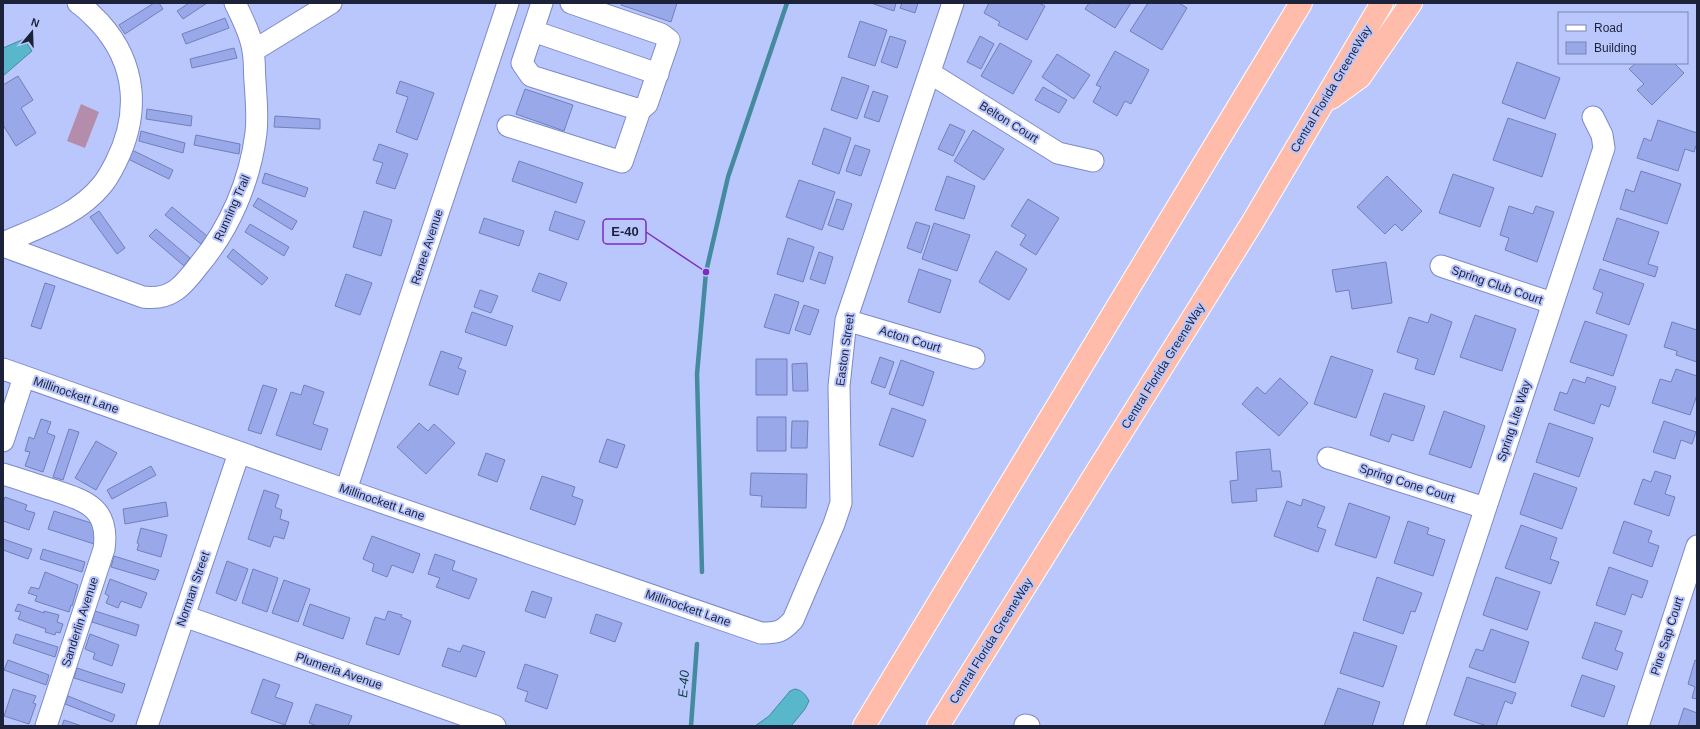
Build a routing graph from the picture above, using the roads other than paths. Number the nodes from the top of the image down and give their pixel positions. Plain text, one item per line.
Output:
1 (78, 3) edge
2 (235, 3) edge
3 (331, 3) edge
4 (508, 3) edge
5 (542, 3) edge
6 (571, 3) edge
7 (953, 3) edge
8 (1301, 3) edge
9 (1382, 3) edge
10 (1412, 3) edge
11 (532, 31) junction
12 (253, 50) junction
13 (930, 73) junction
14 (658, 74) junction
15 (1323, 103) junction
16 (640, 110) junction
17 (1593, 117) dead end
18 (508, 126) dead end
19 (1093, 161) dead end
20 (3, 243) edge
21 (3, 246) edge
22 (1441, 266) dead end
23 (1552, 303) junction
24 (846, 320) junction
25 (974, 358) dead end
26 (3, 369) edge
27 (24, 377) junction
28 (3, 441) edge
29 (239, 452) junction
30 (1328, 458) dead end
31 (3, 474) edge
32 (346, 490) junction
33 (1485, 508) junction
34 (1697, 546) edge
35 (184, 616) junction
36 (761, 633) joint
37 (46, 726) edge
38 (147, 726) edge
39 (494, 726) edge
40 (864, 726) edge
41 (938, 726) edge
42 (1414, 726) edge
43 (1638, 726) edge

1 - 20 street
2 - 12 street, Running Trail
3 - 12 street
4 - 32 street, Renee Avenue
5 - 11 street
6 - 14 street
7 - 13 street, Easton Street
8 - 40 highway
9 - 15 highway, Central Florida GreeneWay
10 - 15 highway
11 - 14 street
11 - 16 street
12 - 21 street, Running Trail
13 - 19 street, Belton Court
13 - 24 street, Easton Street
14 - 16 street
15 - 41 highway, Central Florida GreeneWay
16 - 18 street
17 - 23 street, Spring Lite Way
22 - 23 street, Spring Club Court
23 - 33 street, Spring Lite Way
24 - 25 street, Acton Court
24 - 36 street, Easton Street
26 - 27 street, Millinockett Lane
27 - 28 street
27 - 29 street, Millinockett Lane
29 - 32 street, Millinockett Lane
29 - 35 street, Norman Street
30 - 33 street, Spring Cone Court
31 - 37 street, Sanderlin Avenue
32 - 36 street, Millinockett Lane
33 - 42 street, Spring Lite Way
34 - 43 street, Pine Sap Court
35 - 38 street, Norman Street
35 - 39 street, Plumeria Avenue

